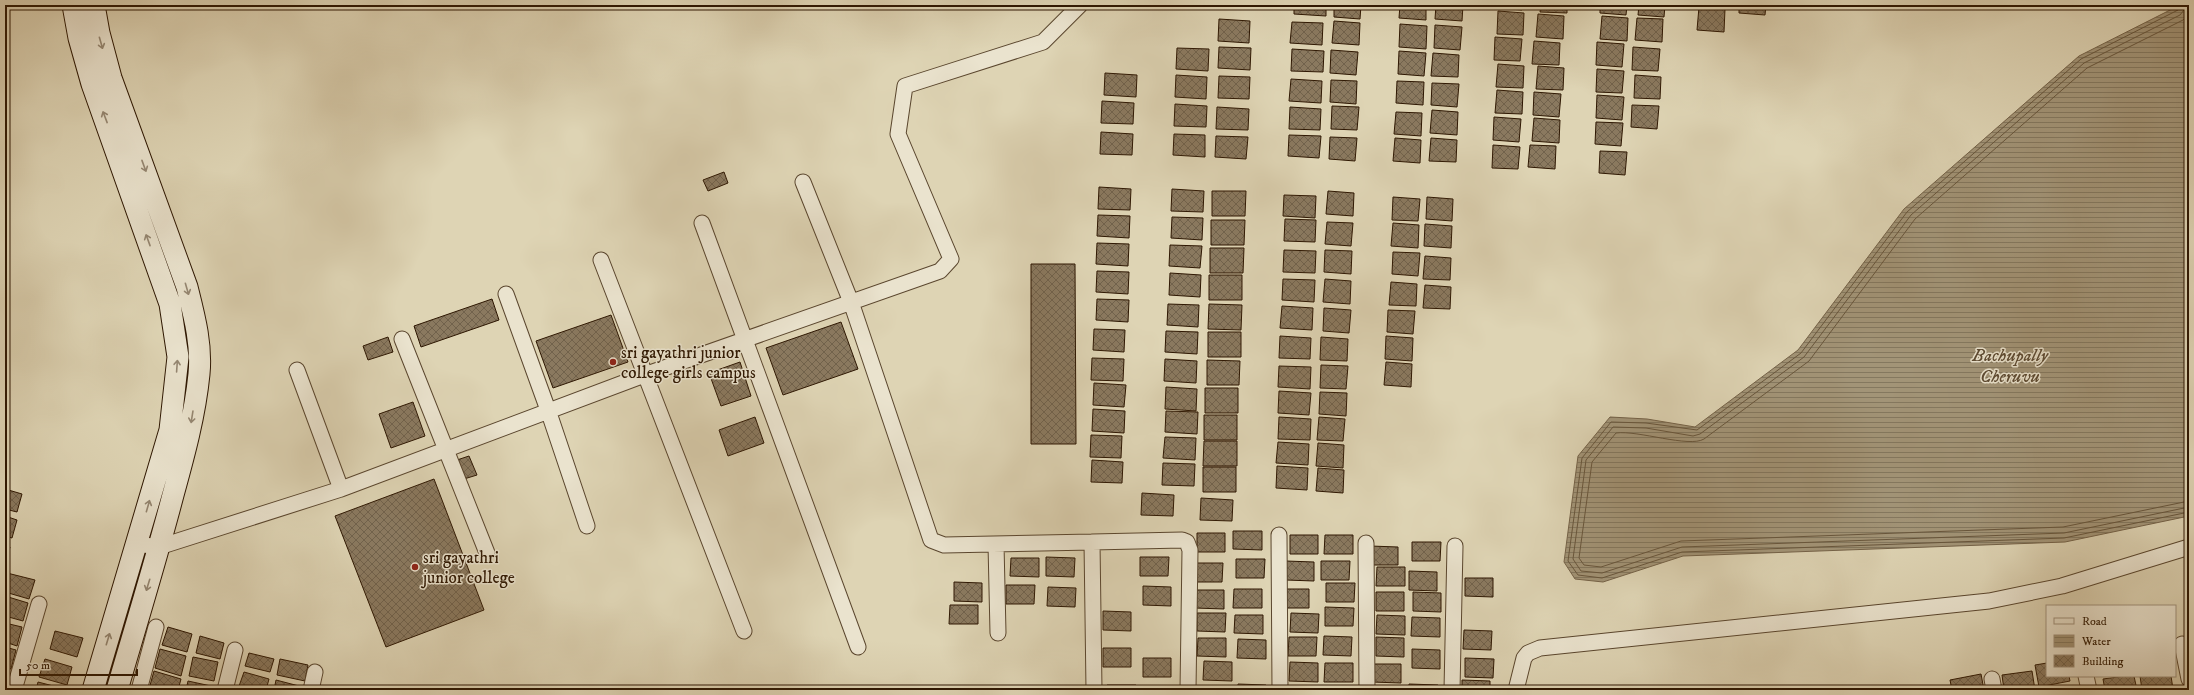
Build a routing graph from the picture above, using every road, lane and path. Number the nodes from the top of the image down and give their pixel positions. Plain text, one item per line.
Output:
1 (73, 5) edge
2 (94, 5) edge
3 (1080, 5) edge
4 (803, 182) dead end
5 (702, 223) dead end
6 (601, 260) dead end
7 (506, 294) dead end
8 (851, 302) junction
9 (402, 339) dead end
10 (746, 339) junction
11 (297, 370) dead end
12 (646, 374) junction
13 (548, 410) junction
14 (446, 450) junction
15 (341, 489) junction
16 (587, 526) dead end
17 (1279, 535) dead end
18 (1092, 542) junction
19 (1366, 543) dead end
20 (137, 544) junction
21 (996, 544) junction
22 (1455, 546) dead end
23 (160, 547) junction
24 (2189, 547) edge
25 (487, 552) dead end
26 (39, 604) dead end
27 (156, 627) dead end
28 (744, 631) dead end
29 (998, 633) dead end
30 (2182, 644) dead end
31 (858, 647) dead end
32 (235, 650) dead end
33 (315, 672) dead end
34 (2086, 677) edge
35 (2189, 679) edge
36 (14, 690) edge
37 (93, 690) edge
38 (117, 690) edge
39 (138, 690) edge
40 (225, 690) edge
41 (311, 690) edge
42 (1094, 690) edge
43 (1188, 690) edge
44 (1280, 690) edge
45 (1367, 690) edge
46 (1452, 690) edge
47 (1516, 690) edge
48 (2089, 690) edge

20 -> 1 street
2 -> 23 street
3 - 8 street
4 - 8 street
5 - 10 street
6 - 12 street
7 - 13 street
8 - 10 street
8 - 21 street
9 - 14 street
10 - 12 street
10 - 31 street
11 - 15 street
12 - 13 street
12 - 28 street
13 - 14 street
13 - 16 street
14 - 15 street
14 - 25 street
15 - 23 street
17 - 44 street
18 - 21 street
18 - 42 street
18 - 43 street
19 - 45 street
20 - 23 street
37 -> 20 street
21 - 29 street
22 - 46 street
23 -> 38 street
24 - 47 street
26 - 36 street
27 - 39 street
30 - 35 street
32 - 40 street
33 - 41 street
34 - 48 street

